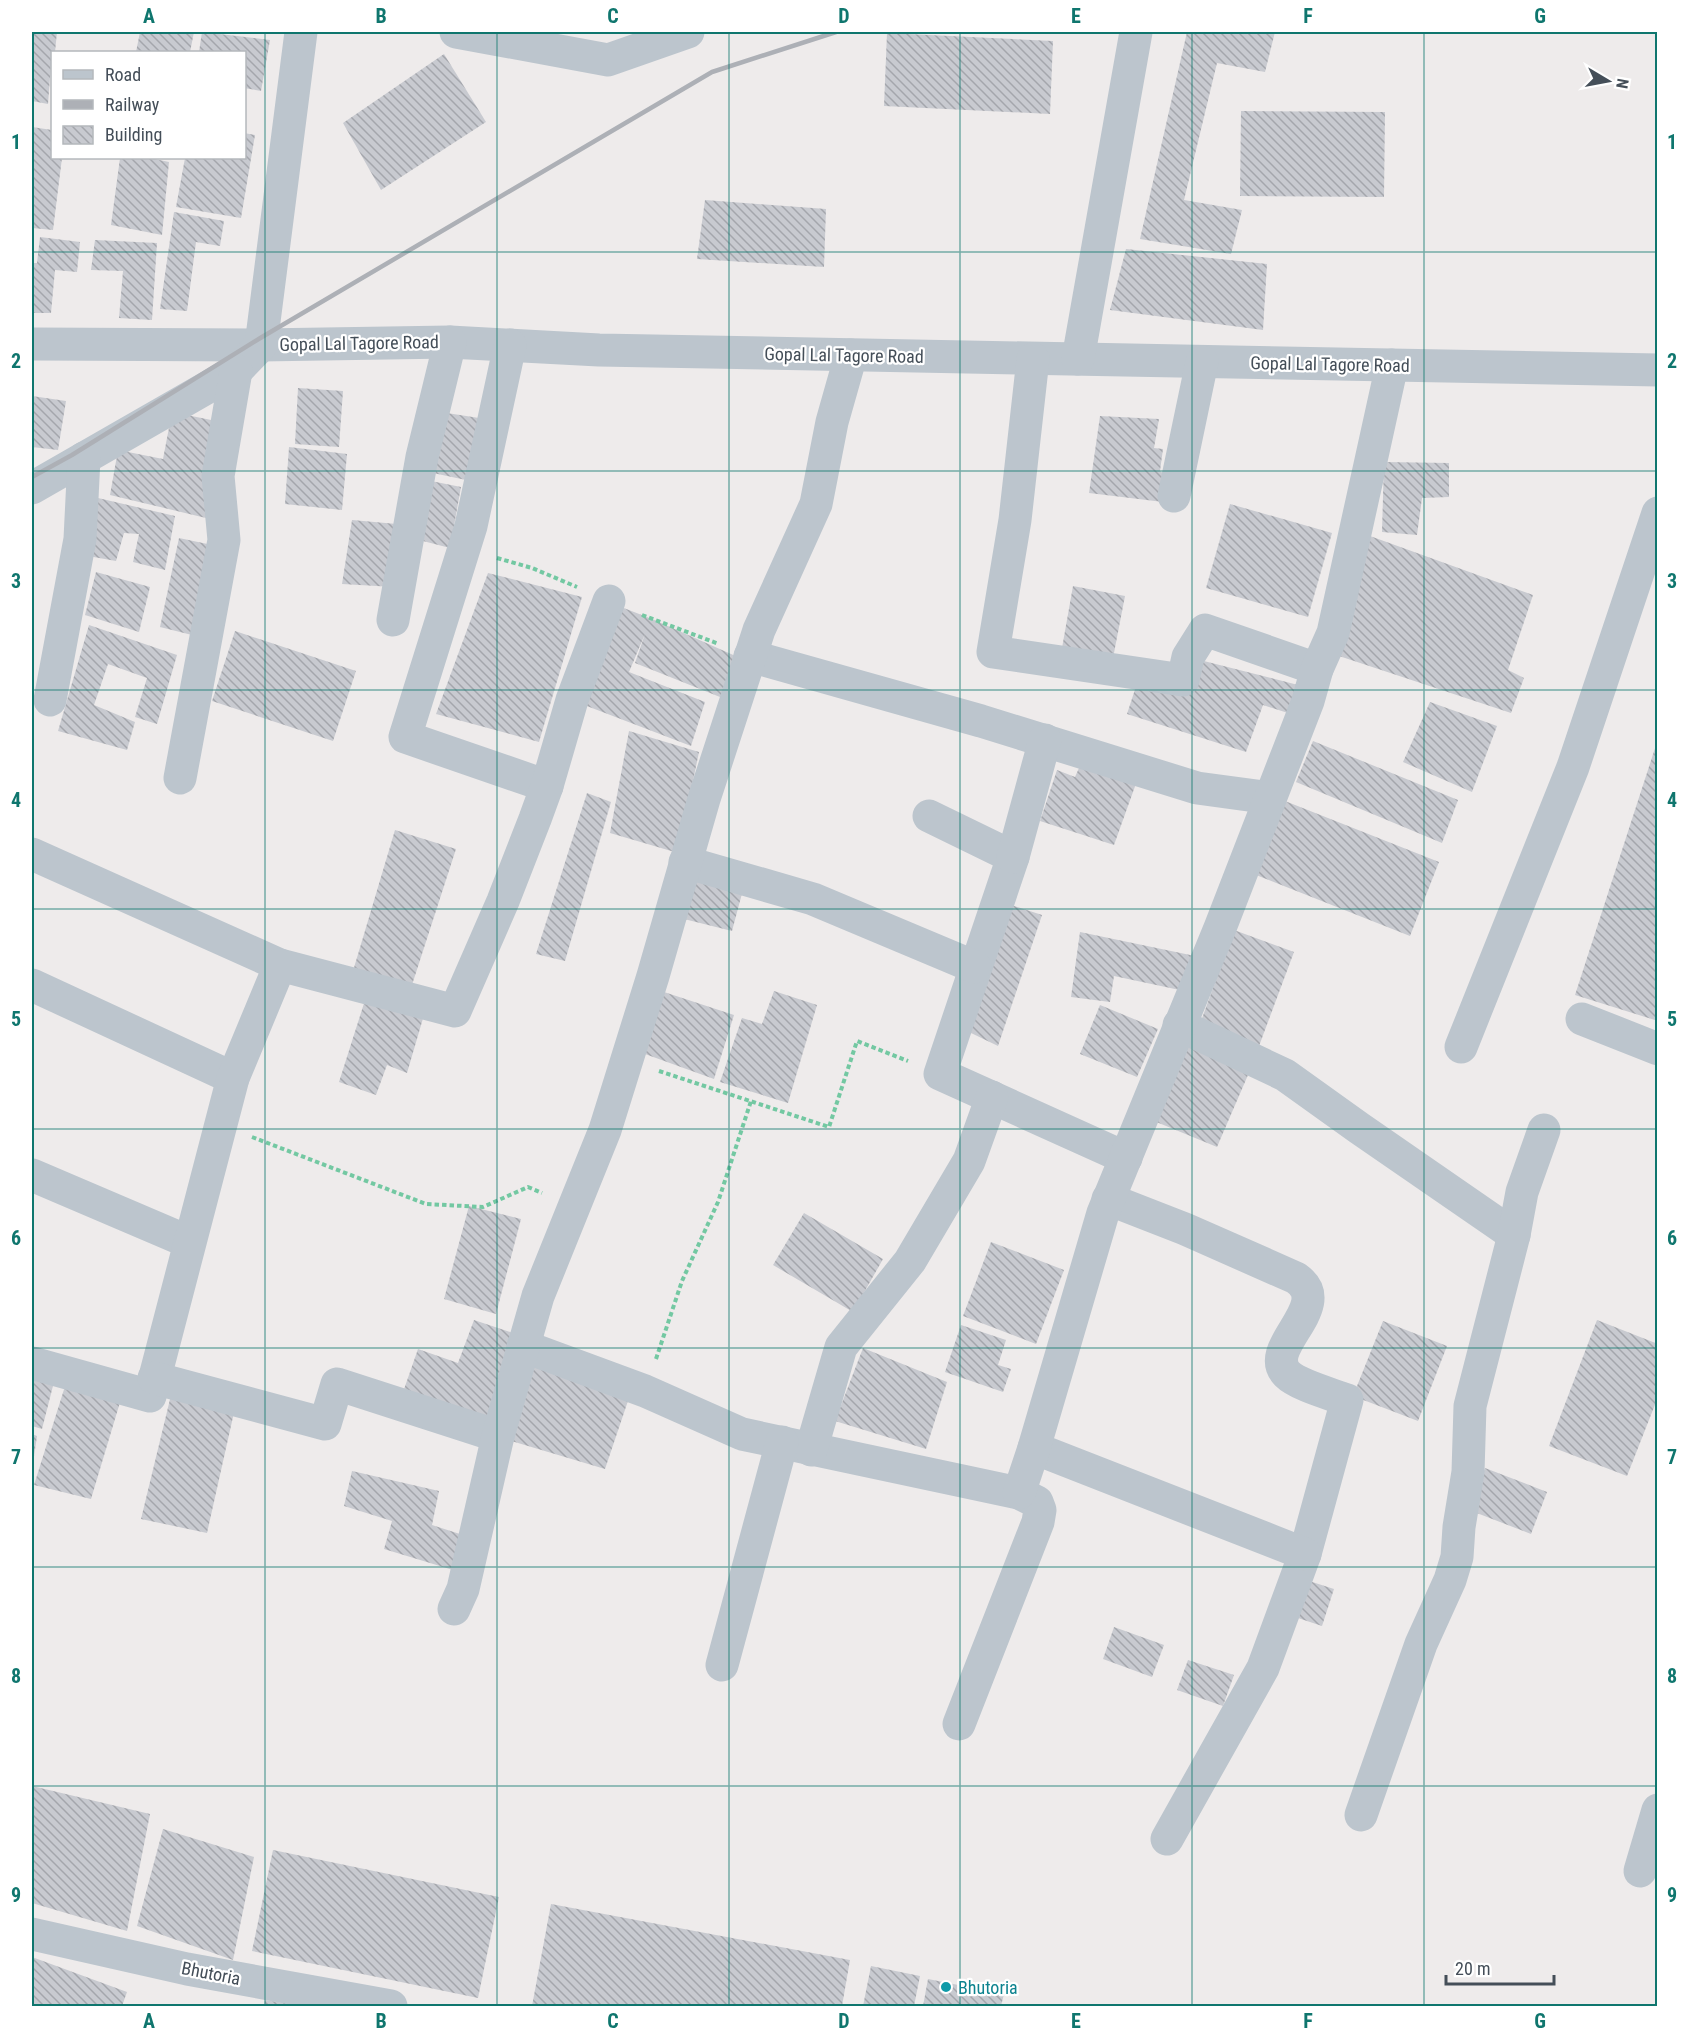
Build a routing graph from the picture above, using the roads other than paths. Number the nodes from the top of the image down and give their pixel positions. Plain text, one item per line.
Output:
1 (301, 32) edge
2 (456, 32) edge
3 (688, 32) edge
4 (1136, 32) edge
5 (450, 342) junction
6 (32, 344) edge
7 (261, 345) junction
8 (510, 345) junction
9 (851, 355) junction
10 (1033, 358) junction
11 (1078, 359) junction
12 (1202, 362) junction
13 (1392, 365) junction
14 (1658, 370) edge
15 (236, 371) junction
16 (84, 458) junction
17 (32, 488) edge
18 (1174, 496) dead end
19 (1658, 513) edge
20 (609, 601) dead end
21 (393, 620) dead end
22 (750, 656) junction
23 (1317, 669) junction
24 (50, 700) dead end
25 (1045, 740) junction
26 (180, 778) dead end
27 (547, 786) junction
28 (1270, 798) junction
29 (929, 816) dead end
30 (32, 854) edge
31 (1013, 857) junction
32 (685, 862) junction
33 (280, 965) junction
34 (975, 968) junction
35 (32, 985) edge
36 (1582, 1019) dead end
37 (1179, 1025) junction
38 (1461, 1047) dead end
39 (1658, 1049) edge
40 (233, 1078) junction
41 (992, 1097) junction
42 (1544, 1130) dead end
43 (1126, 1158) junction
44 (32, 1175) edge
45 (1108, 1199) junction
46 (1514, 1235) junction
47 (189, 1242) junction
48 (523, 1346) junction
49 (32, 1363) edge
50 (154, 1378) junction
51 (498, 1436) junction
52 (797, 1446) junction
53 (1034, 1449) junction
54 (1019, 1493) junction
55 (1305, 1554) junction
56 (454, 1609) dead end
57 (722, 1665) dead end
58 (959, 1724) dead end
59 (1658, 1810) edge
60 (1361, 1815) dead end
61 (1167, 1839) dead end
62 (1641, 1871) dead end
63 (32, 1934) edge
64 (392, 2007) edge

1 - 7 street
2 - 3 street
4 - 11 street
5 - 7 street, Gopal Lal Tagore Road
5 - 8 street, Gopal Lal Tagore Road
5 - 21 street
6 - 7 street, Gopal Lal Tagore Road
7 - 15 street
8 - 9 street, Gopal Lal Tagore Road
8 - 27 street
9 - 10 street, Gopal Lal Tagore Road
9 - 22 street
10 - 11 street, Gopal Lal Tagore Road
10 - 23 street
11 - 12 street, Gopal Lal Tagore Road
12 - 13 street, Gopal Lal Tagore Road
12 - 18 street
13 - 14 street, Gopal Lal Tagore Road
13 - 23 street
15 - 16 street
15 - 26 street
16 - 17 street
16 - 24 street
19 - 38 street
20 - 27 street
22 - 25 street
22 - 32 street
23 - 28 street
25 - 28 street
25 - 31 street
27 - 33 street
28 - 37 street
29 - 31 street
30 - 33 street
31 - 34 street
32 - 34 street
32 - 48 street
33 - 40 street
34 - 41 street
35 - 40 street
36 - 39 street
37 - 43 street
37 - 46 street
40 - 47 street
41 - 43 street
41 - 52 street
42 - 46 street
43 - 45 street
44 - 47 street
45 - 53 street
45 - 55 street
46 - 60 street
47 - 50 street
48 - 51 street
48 - 52 street
49 - 50 street
50 - 51 street
51 - 56 street
52 - 54 street
52 - 57 street
53 - 54 street
53 - 55 street
54 - 58 street
55 - 61 street
59 - 62 street
63 - 64 street, Bhutoria

